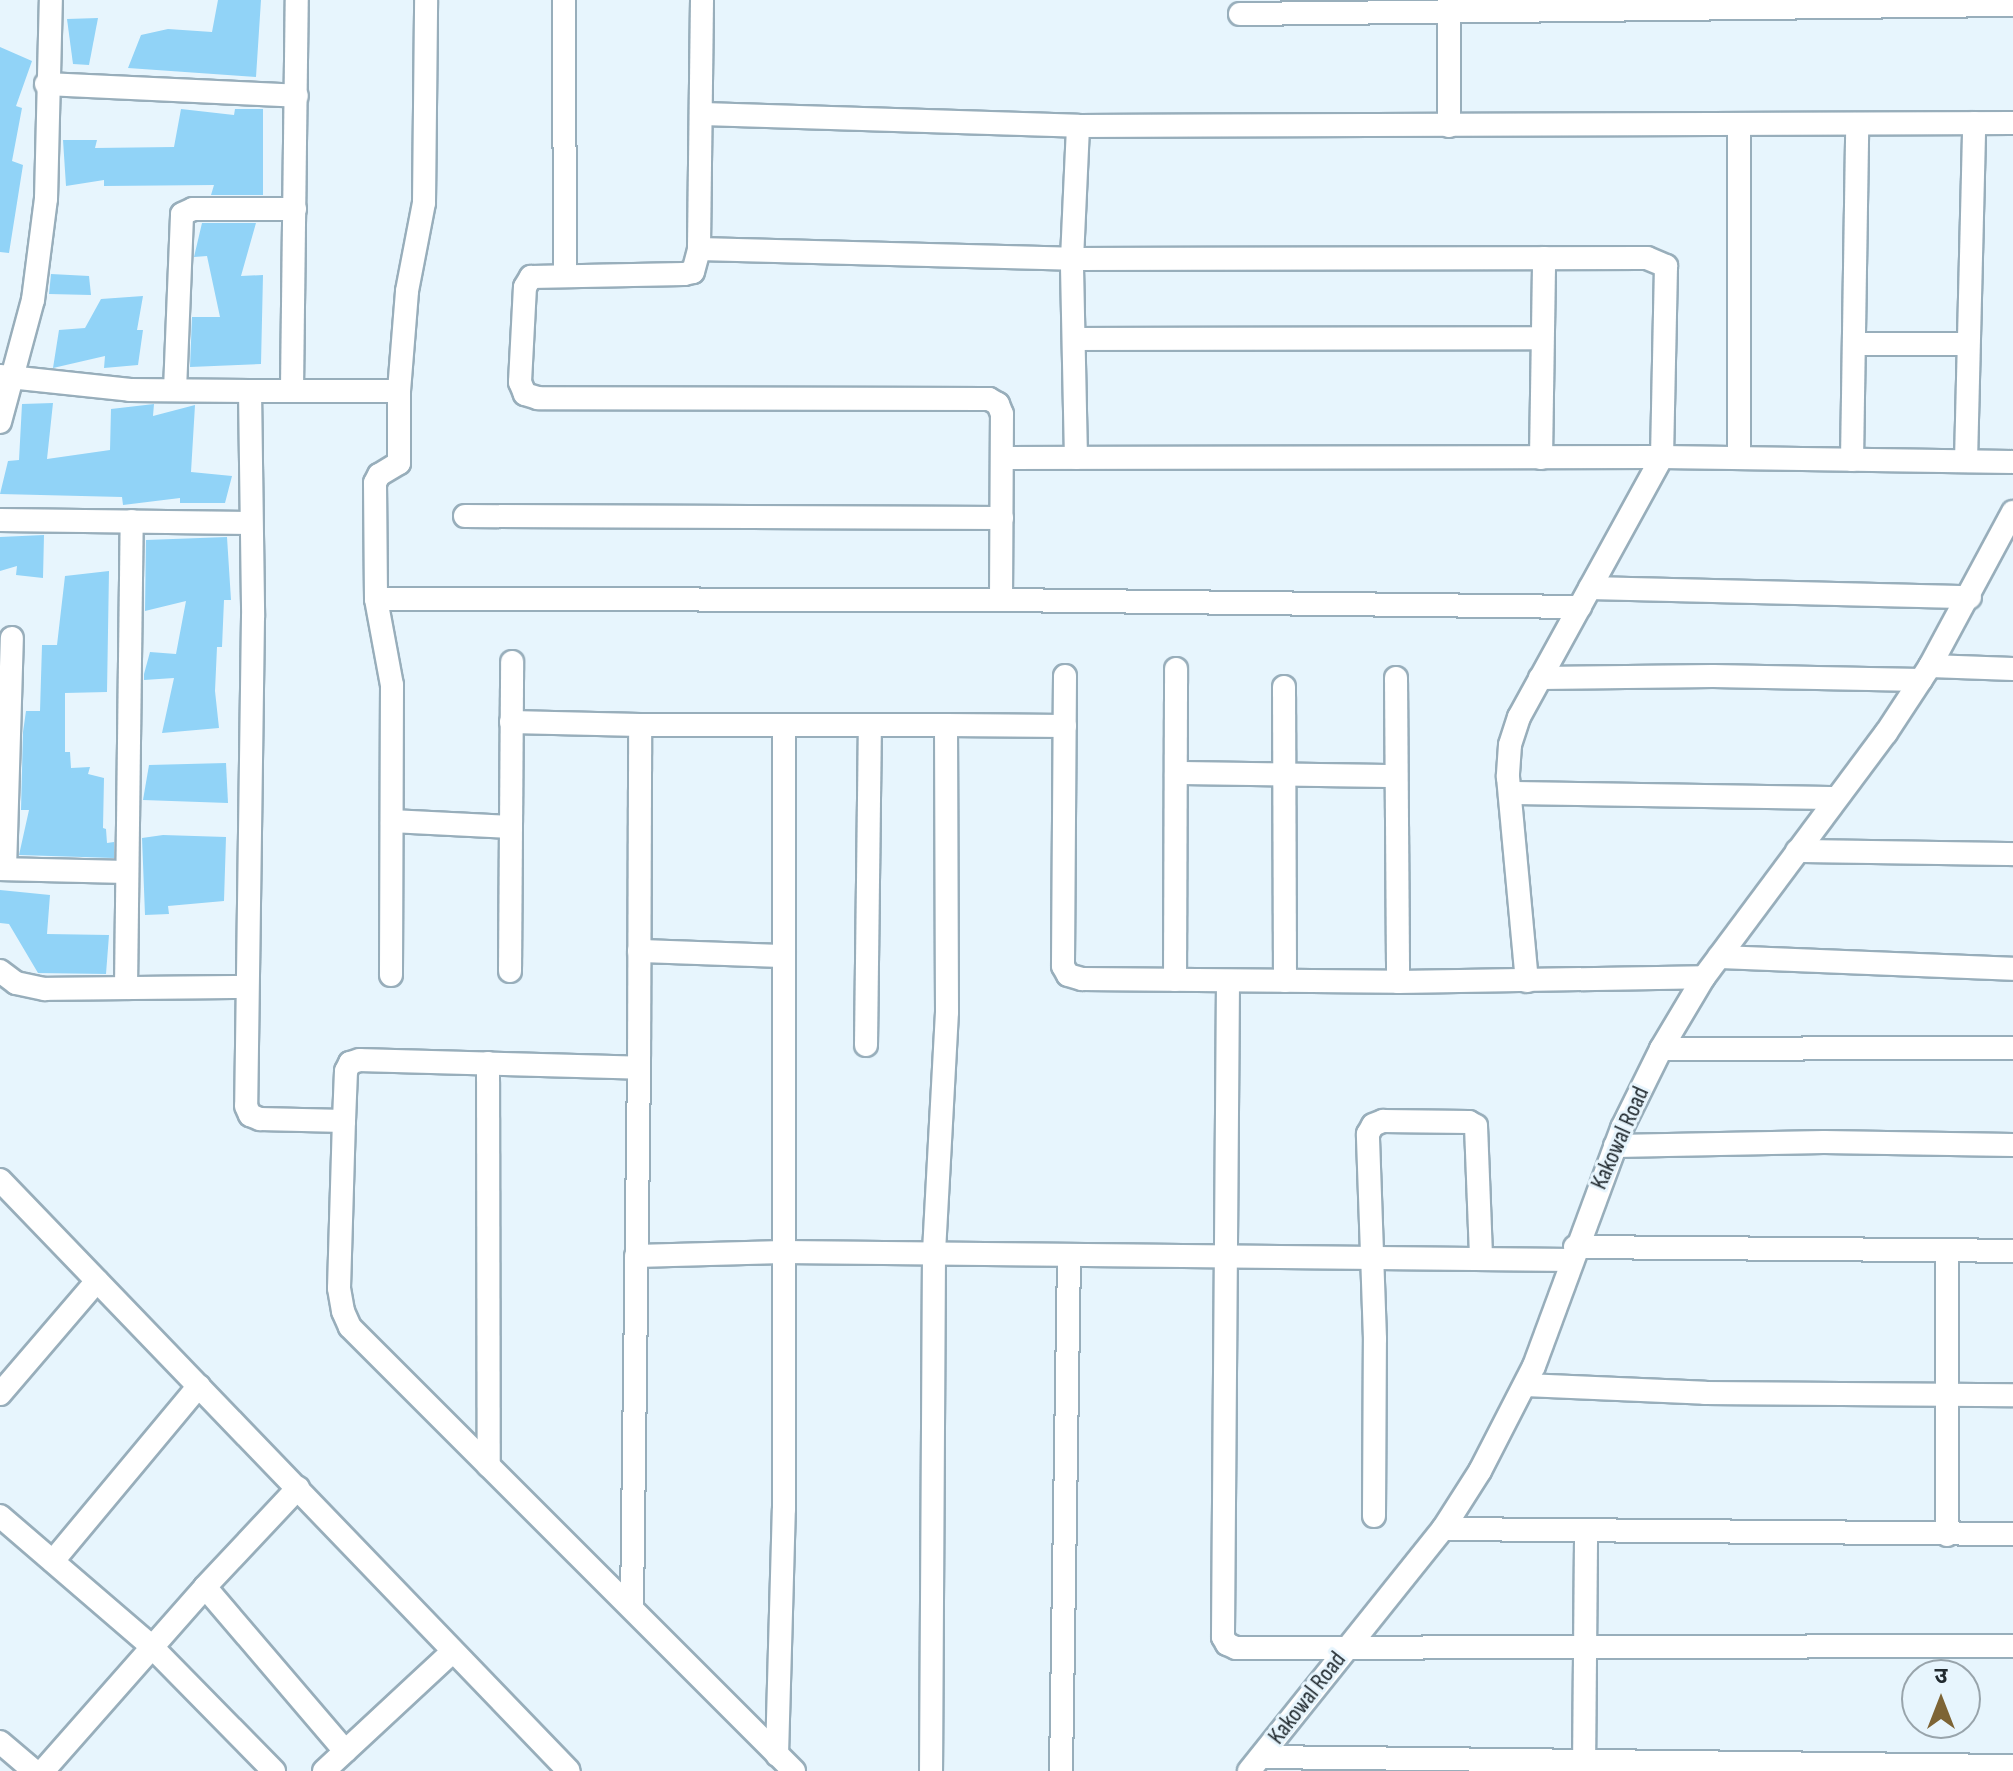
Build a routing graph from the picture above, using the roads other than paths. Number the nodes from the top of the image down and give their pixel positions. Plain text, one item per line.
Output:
1 (51, 0) edge
2 (297, 0) edge
3 (426, 0) edge
4 (564, 0) edge
5 (702, 0) edge
6 (1742, 3) edge
7 (1851, 3) edge
8 (1957, 3) edge
9 (1449, 5) edge
10 (2013, 5) edge
11 (1284, 6) edge
12 (1360, 6) edge
13 (1240, 14) dead end
14 (46, 84) junction
15 (297, 96) junction
16 (703, 114) junction
17 (1974, 123) junction
18 (2013, 123) edge
19 (1739, 124) junction
20 (1857, 124) junction
21 (1078, 126) junction
22 (1449, 126) junction
23 (295, 209) junction
24 (699, 249) junction
25 (1544, 258) junction
26 (1072, 259) junction
27 (565, 274) junction
28 (1542, 338) junction
29 (1074, 339) junction
30 (1854, 344) junction
31 (1968, 344) junction
32 (6, 378) edge
33 (292, 388) junction
34 (175, 390) junction
35 (250, 391) junction
36 (399, 391) junction
37 (0, 422) edge
38 (1662, 457) junction
39 (1002, 458) junction
40 (1076, 458) junction
41 (1541, 458) junction
42 (1739, 458) junction
43 (1852, 460) junction
44 (1966, 461) junction
45 (2013, 462) edge
46 (2013, 512) edge
47 (465, 516) dead end
48 (1002, 518) junction
49 (0, 520) edge
50 (132, 521) junction
51 (251, 523) junction
52 (2008, 537) edge
53 (1970, 597) junction
54 (1585, 598) junction
55 (376, 599) junction
56 (1001, 600) junction
57 (12, 638) dead end
58 (512, 662) dead end
59 (1176, 669) dead end
60 (2013, 669) edge
61 (1925, 673) junction
62 (1065, 676) dead end
63 (1396, 678) dead end
64 (1540, 678) junction
65 (1284, 687) dead end
66 (511, 722) junction
67 (640, 725) junction
68 (784, 725) junction
69 (870, 725) junction
70 (946, 725) junction
71 (1065, 726) junction
72 (1176, 773) junction
73 (1286, 774) junction
74 (1394, 776) junction
75 (1510, 793) junction
76 (1835, 798) junction
77 (392, 821) junction
78 (510, 827) junction
79 (1797, 851) junction
80 (2013, 854) edge
81 (2, 869) edge
82 (127, 872) junction
83 (639, 951) junction
84 (784, 956) junction
85 (1719, 957) junction
86 (2013, 969) edge
87 (0, 971) edge
88 (510, 971) dead end
89 (391, 975) dead end
90 (1704, 977) junction
91 (1175, 980) junction
92 (1285, 981) junction
93 (1527, 981) junction
94 (1228, 982) junction
95 (1398, 982) junction
96 (247, 987) junction
97 (126, 988) junction
98 (866, 1045) dead end
99 (2013, 1048) edge
100 (1661, 1049) junction
101 (488, 1063) junction
102 (639, 1068) junction
103 (344, 1121) junction
104 (2013, 1145) edge
105 (1615, 1146) junction
106 (0, 1180) edge
107 (1947, 1251) junction
108 (2013, 1251) edge
109 (783, 1252) junction
110 (1573, 1253) junction
111 (934, 1254) junction
112 (1069, 1255) junction
113 (636, 1256) junction
114 (1225, 1258) junction
115 (1372, 1258) junction
116 (1481, 1259) junction
117 (97, 1281) junction
118 (1525, 1385) junction
119 (199, 1386) junction
120 (0, 1394) edge
121 (1948, 1395) junction
122 (2013, 1395) edge
123 (489, 1466) junction
124 (298, 1488) junction
125 (0, 1516) edge
126 (1374, 1516) dead end
127 (1443, 1529) junction
128 (1586, 1531) junction
129 (2013, 1534) edge
130 (1947, 1535) junction
131 (53, 1561) junction
132 (205, 1587) junction
133 (632, 1607) junction
134 (1584, 1644) junction
135 (150, 1645) junction
136 (2013, 1646) edge
137 (1346, 1647) junction
138 (453, 1651) junction
139 (0, 1742) edge
140 (345, 1751) junction
141 (777, 1755) junction
142 (1255, 1764) edge
143 (1584, 1766) edge
144 (2013, 1766) edge
145 (34, 1771) edge
146 (43, 1771) edge
147 (274, 1771) edge
148 (324, 1771) edge
149 (569, 1771) edge
150 (794, 1771) edge
151 (931, 1771) edge
152 (1061, 1771) edge

1 - 14 street
2 - 15 street
3 - 36 street
4 - 27 street
5 - 16 street
6 - 7 street
6 - 9 street
7 - 8 street
8 - 10 street
9 - 12 street
9 - 22 street
11 - 12 street
11 - 13 street
14 - 15 street
14 - 32 street
15 - 23 street
16 - 21 street
16 - 24 street
17 - 18 street
17 - 20 street
17 - 31 street
19 - 20 street
19 - 22 street
19 - 42 street
20 - 30 street
21 - 22 street
21 - 26 street
23 - 33 street
23 - 34 street
24 - 26 street
24 - 27 street
25 - 26 street
25 - 28 street
25 - 38 street
26 - 29 street
27 - 39 street
28 - 29 street
28 - 41 street
29 - 40 street
30 - 31 street
30 - 43 street
31 - 44 street
32 - 34 street
32 - 37 street
33 - 35 street
33 - 36 street
34 - 35 street
35 - 51 street
36 - 55 street
38 - 41 street
38 - 42 street
38 - 54 street
39 - 40 street
39 - 48 street
40 - 41 street
42 - 43 street
43 - 44 street
44 - 45 street
46 - 52 street, Kakowal Road
47 - 48 street
48 - 56 street
49 - 50 street
50 - 51 street
50 - 82 street
51 - 96 street
52 - 53 street, Kakowal Road
53 - 54 street
53 - 61 street, Kakowal Road
54 - 56 street
54 - 64 street
55 - 56 street
55 - 77 street
57 - 81 street
58 - 66 street
59 - 72 street
60 - 61 street
61 - 64 street
61 - 76 street, Kakowal Road
62 - 71 street
63 - 74 street
64 - 75 street
65 - 73 street
66 - 67 street
66 - 78 street
67 - 68 street
67 - 83 street
68 - 69 street
68 - 84 street
69 - 70 street
69 - 98 street
70 - 71 street
70 - 111 street
71 - 91 street
72 - 73 street
72 - 91 street
73 - 74 street
73 - 92 street
74 - 95 street
75 - 76 street
75 - 93 street
76 - 79 street, Kakowal Road
77 - 78 street
77 - 89 street
78 - 88 street
79 - 80 street
79 - 85 street, Kakowal Road
81 - 82 street
82 - 97 street
83 - 84 street
83 - 102 street
84 - 109 street
85 - 86 street
85 - 90 street, Kakowal Road
87 - 97 street
90 - 93 street
90 - 100 street, Kakowal Road
91 - 94 street
92 - 94 street
92 - 95 street
93 - 95 street
94 - 114 street
96 - 97 street
96 - 103 street
99 - 100 street
100 - 105 street, Kakowal Road
101 - 102 street
101 - 103 street
101 - 123 street
102 - 113 street
103 - 123 street
104 - 105 street
105 - 110 street, Kakowal Road
106 - 117 street
107 - 108 street
107 - 110 street
107 - 121 street
109 - 111 street
109 - 113 street
109 - 141 street
110 - 116 street
110 - 118 street, Kakowal Road
111 - 112 street
111 - 151 street
112 - 114 street
112 - 152 street
113 - 133 street
114 - 115 street
114 - 137 street
115 - 116 street
115 - 116 street
115 - 126 street
117 - 119 street
117 - 120 street
118 - 121 street
118 - 127 street, Kakowal Road
119 - 124 street
119 - 131 street
121 - 122 street
121 - 130 street
123 - 133 street
124 - 132 street
124 - 138 street
125 - 131 street
127 - 128 street
127 - 137 street, Kakowal Road
128 - 130 street
128 - 134 street
129 - 130 street
131 - 135 street
132 - 135 street
132 - 140 street
133 - 141 street
134 - 136 street
134 - 137 street
134 - 143 street
135 - 146 street
135 - 147 street
137 - 142 street, Kakowal Road
138 - 140 street
138 - 149 street
139 - 145 street
140 - 148 street
141 - 150 street
142 - 143 street
143 - 144 street

